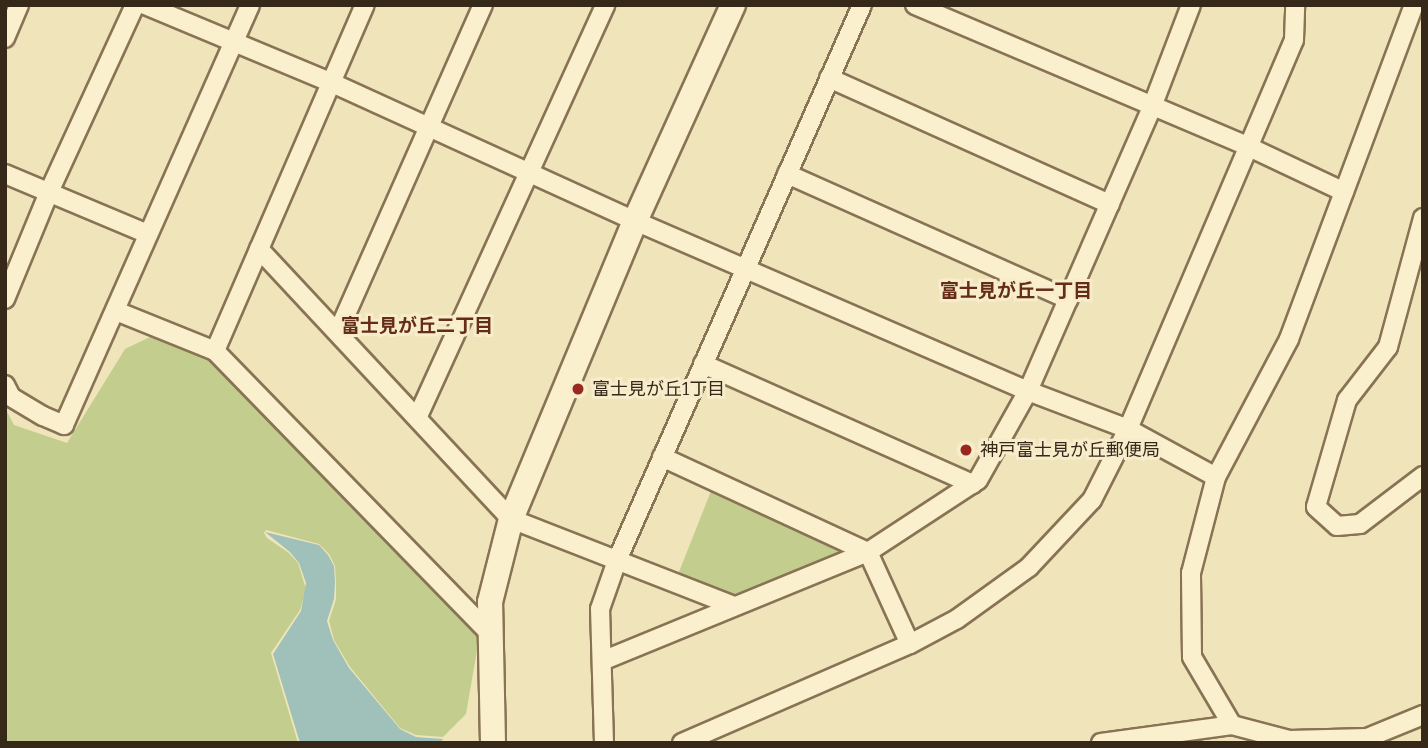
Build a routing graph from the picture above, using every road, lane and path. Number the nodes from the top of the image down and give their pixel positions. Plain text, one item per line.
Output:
1 (19, 5) edge
2 (135, 5) edge
3 (145, 5) edge
4 (250, 5) edge
5 (365, 5) edge
6 (483, 5) edge
7 (605, 5) edge
8 (733, 5) edge
9 (862, 5) edge
10 (915, 5) edge
11 (1295, 5) edge
12 (1414, 5) edge
13 (1186, 7) edge
14 (5, 38) edge
15 (234, 41) junction
16 (829, 78) junction
17 (330, 82) junction
18 (1152, 107) junction
19 (428, 127) junction
20 (1249, 148) junction
21 (530, 173) junction
22 (5, 174) edge
23 (787, 174) junction
24 (49, 192) junction
25 (1344, 192) junction
26 (1110, 204) junction
27 (1423, 218) edge
28 (635, 221) junction
29 (148, 234) junction
30 (258, 249) junction
31 (745, 269) junction
32 (5, 299) edge
33 (1068, 299) junction
34 (116, 311) junction
35 (338, 332) junction
36 (215, 351) junction
37 (703, 364) junction
38 (5, 385) edge
39 (1028, 391) junction
40 (418, 416) junction
41 (1128, 429) junction
42 (662, 457) junction
43 (1423, 475) edge
44 (1216, 477) junction
45 (972, 484) junction
46 (512, 519) junction
47 (868, 552) junction
48 (618, 558) junction
49 (734, 606) junction
50 (491, 635) junction
51 (909, 643) junction
52 (602, 661) junction
53 (1423, 715) edge
54 (1404, 723) junction
55 (1232, 725) junction
56 (493, 743) edge
57 (604, 743) edge
58 (682, 743) edge
59 (1101, 743) edge
60 (1395, 743) edge

1 - 14 street
2 - 24 street
3 - 15 street
4 - 15 street
5 - 17 street
6 - 19 street
7 - 21 street
8 - 28 street
9 - 16 street
10 - 18 street
11 - 20 street
12 - 25 street
13 - 18 street
15 - 17 street
15 - 29 street
16 - 23 street
16 - 26 street
17 - 19 street
17 - 30 street
18 - 20 street
18 - 26 street
19 - 21 street
19 - 35 street
20 - 25 street
20 - 41 street
21 - 28 street
21 - 40 street
22 - 24 street
23 - 31 street
23 - 33 street
24 - 29 street
24 - 32 street
25 - 44 street
26 - 33 street
27 - 43 street
28 - 31 street
28 - 46 street
29 - 34 street
30 - 35 street
30 - 36 street
31 - 37 street
31 - 39 street
33 - 39 street
34 - 36 street
34 - 38 street
35 - 40 street
36 - 50 street
37 - 42 street
37 - 45 street
39 - 41 street
39 - 45 street
40 - 46 street
41 - 44 street
41 - 51 street
42 - 47 street
42 - 48 street
44 - 55 street
45 - 47 street
46 - 48 street
46 - 50 street
47 - 49 street
47 - 51 street
48 - 49 street
48 - 52 street
49 - 52 street
50 - 56 street
51 - 58 street
52 - 57 street
53 - 54 street
54 - 55 street
54 - 60 street
55 - 59 street

